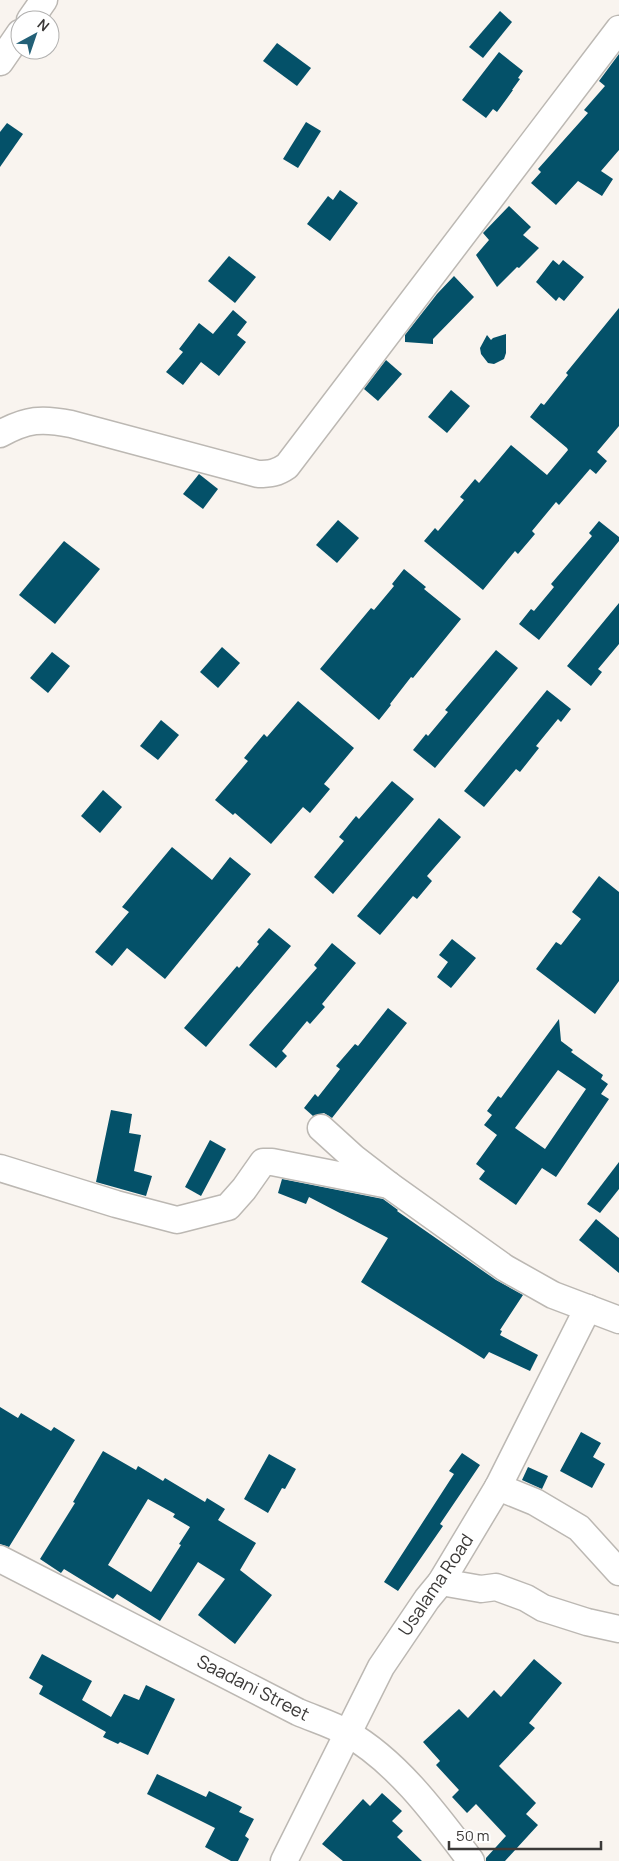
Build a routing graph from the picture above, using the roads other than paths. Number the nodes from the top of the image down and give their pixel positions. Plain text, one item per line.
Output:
1 (619, 28) edge
2 (10, 48) edge
3 (0, 62) edge
4 (0, 434) edge
5 (321, 1128) dead end
6 (0, 1168) edge
7 (389, 1185) junction
8 (588, 1308) junction
9 (619, 1320) edge
10 (498, 1487) junction
11 (0, 1559) edge
12 (619, 1572) edge
13 (441, 1582) junction
14 (619, 1629) edge
15 (347, 1733) junction
16 (284, 1861) edge
17 (471, 1861) edge

1 - 4 street
2 - 3 street
5 - 7 street
6 - 7 street
7 - 8 street
8 - 9 street
8 - 10 street, Usalama Road
10 - 12 street
10 - 13 street, Usalama Road
11 - 15 street, Saadani Street
13 - 14 street
13 - 15 street, Usalama Road
15 - 16 street, Usalama Road
15 - 17 street, Saadani Street

